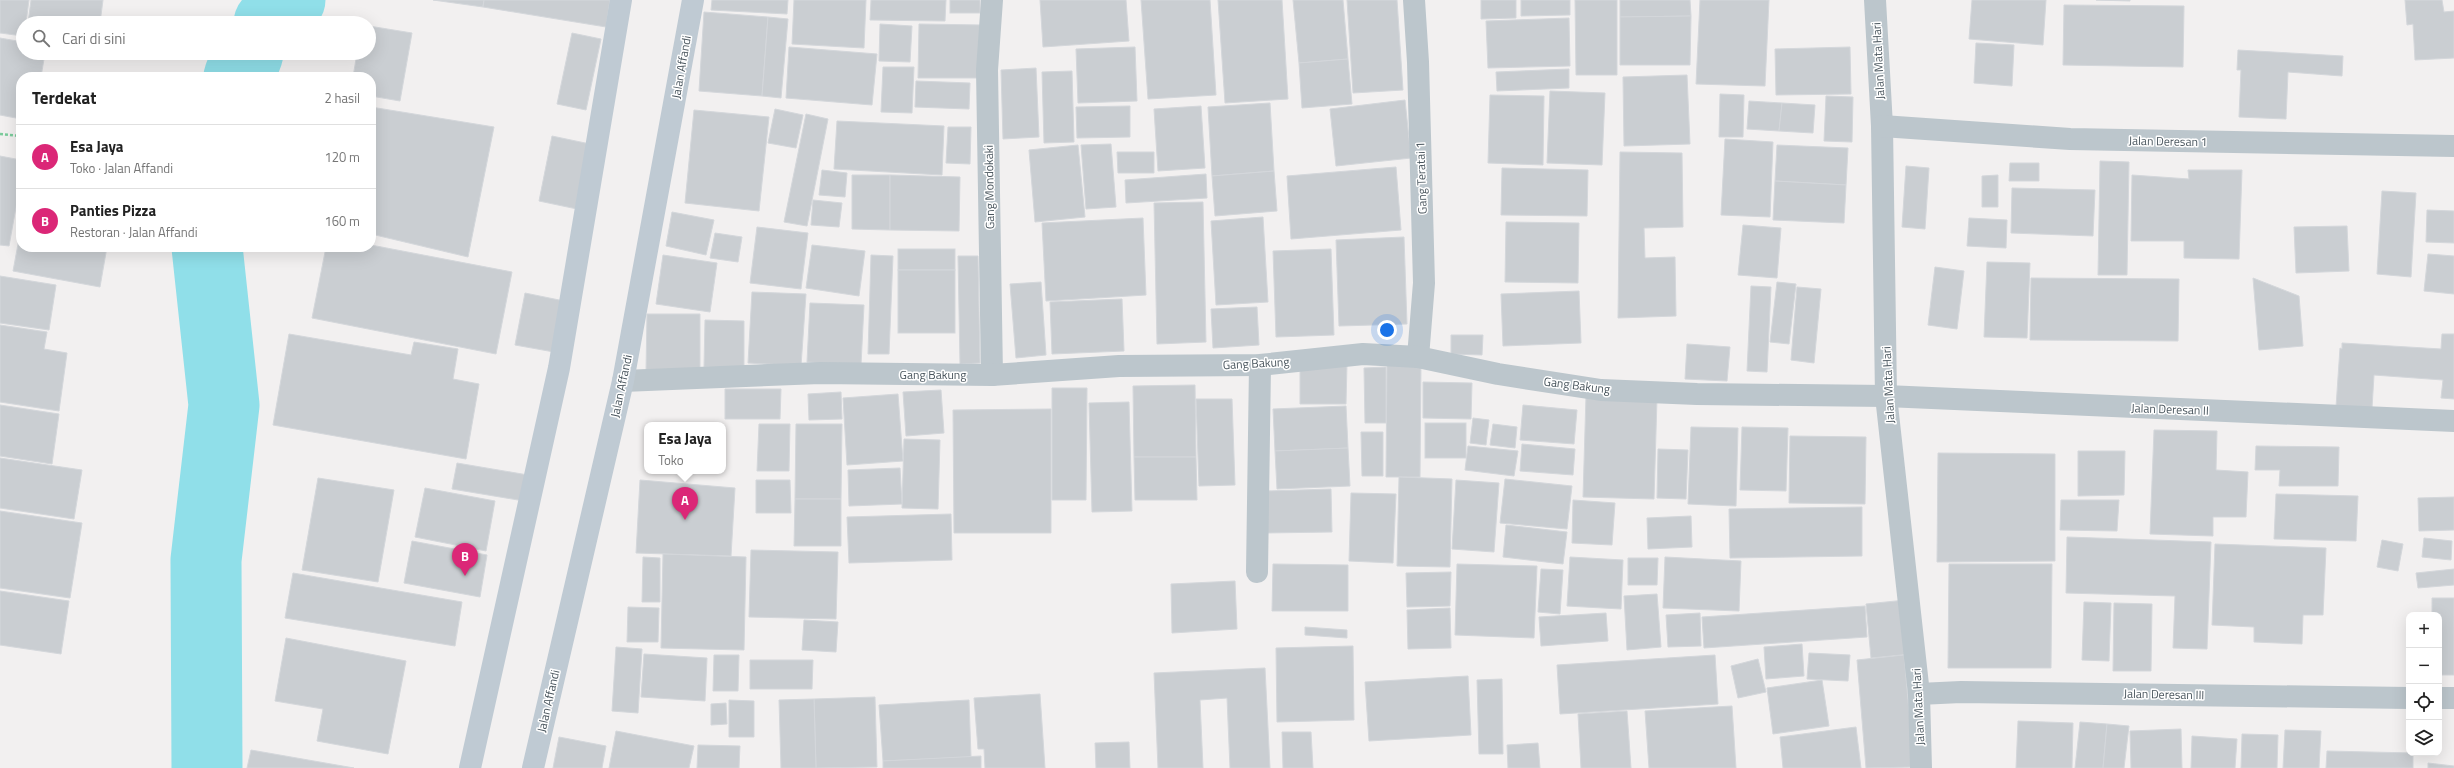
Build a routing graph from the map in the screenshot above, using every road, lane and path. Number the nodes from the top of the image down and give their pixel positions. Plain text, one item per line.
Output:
1 (621, 0) edge
2 (693, 0) edge
3 (992, 0) edge
4 (1414, 0) edge
5 (1875, 0) edge
6 (1882, 126) junction
7 (0, 134) edge
8 (16, 136) edge
9 (2454, 146) edge
10 (1418, 357) junction
11 (1260, 365) junction
12 (992, 375) junction
13 (623, 381) junction
14 (1886, 396) junction
15 (2454, 421) edge
16 (1257, 572) dead end
17 (1919, 694) junction
18 (2406, 698) edge
19 (2442, 698) edge
20 (2454, 698) edge
21 (470, 768) edge
22 (533, 768) edge
23 (1921, 768) edge

1 - 21 main road
2 - 13 main road, Jalan Affandi
3 - 12 street, Gang Mondokaki
4 - 10 street, Gang Teratai 1
5 - 6 street, Jalan Mata Hari
6 - 9 street, Jalan Deresan 1
6 - 14 street, Jalan Mata Hari
7 - 8 path
10 - 11 street, Gang Bakung
10 - 14 street, Gang Bakung
11 - 12 street, Gang Bakung
11 - 16 street
12 - 13 street, Gang Bakung
13 - 22 main road, Jalan Affandi
14 - 15 street, Jalan Deresan II
14 - 17 street, Jalan Mata Hari
17 - 18 street, Jalan Deresan III
17 - 23 street, Jalan Mata Hari
19 - 20 street

